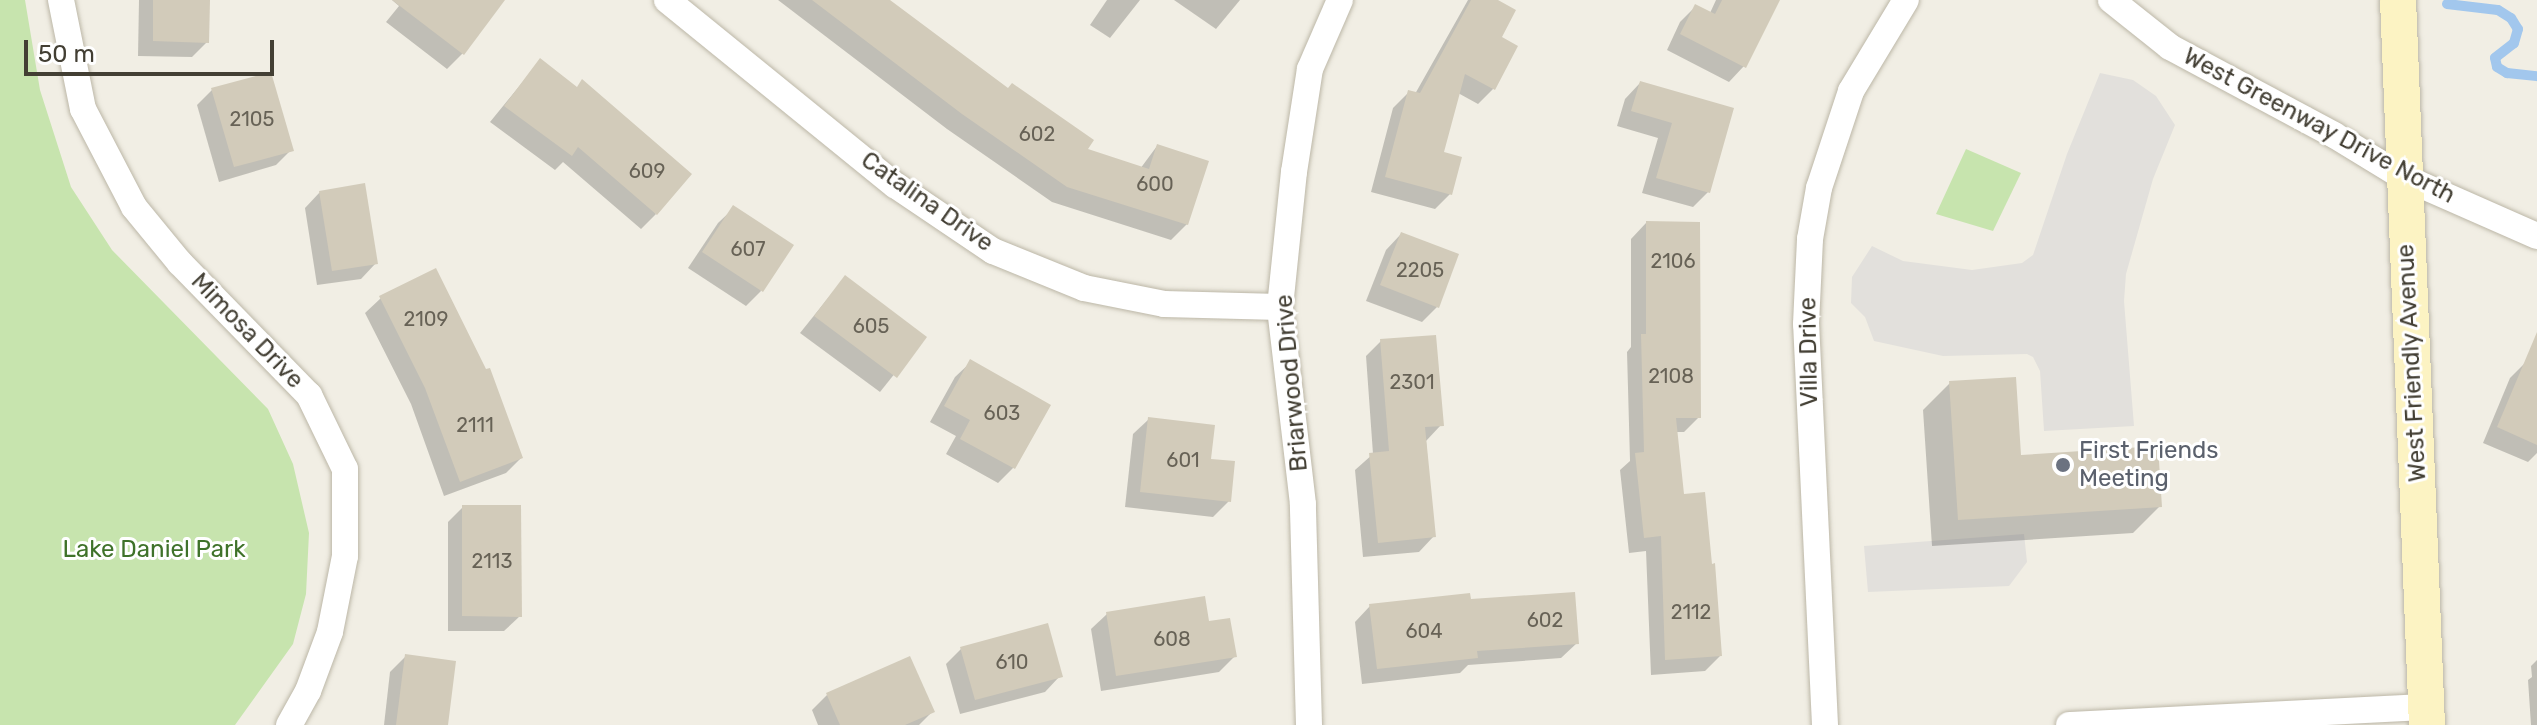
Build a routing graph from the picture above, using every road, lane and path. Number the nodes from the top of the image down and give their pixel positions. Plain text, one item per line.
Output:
1 (61, 0) edge
2 (667, 0) edge
3 (1340, 0) edge
4 (1906, 0) edge
5 (2111, 0) edge
6 (2398, 0) edge
7 (2403, 177) junction
8 (2537, 236) edge
9 (1280, 307) junction
10 (2427, 716) edge
11 (289, 725) edge
12 (1309, 725) edge
13 (1825, 725) edge
14 (2069, 725) edge

1 - 11 street, Mimosa Drive
2 - 9 street, Catalina Drive
3 - 9 street, Briarwood Drive
4 - 13 street, Villa Drive
5 - 7 street, West Greenway Drive North
6 - 7 main road, West Friendly Avenue
7 - 8 street, West Greenway Drive North
7 - 10 main road, West Friendly Avenue
9 - 12 street, Briarwood Drive
10 - 14 street

